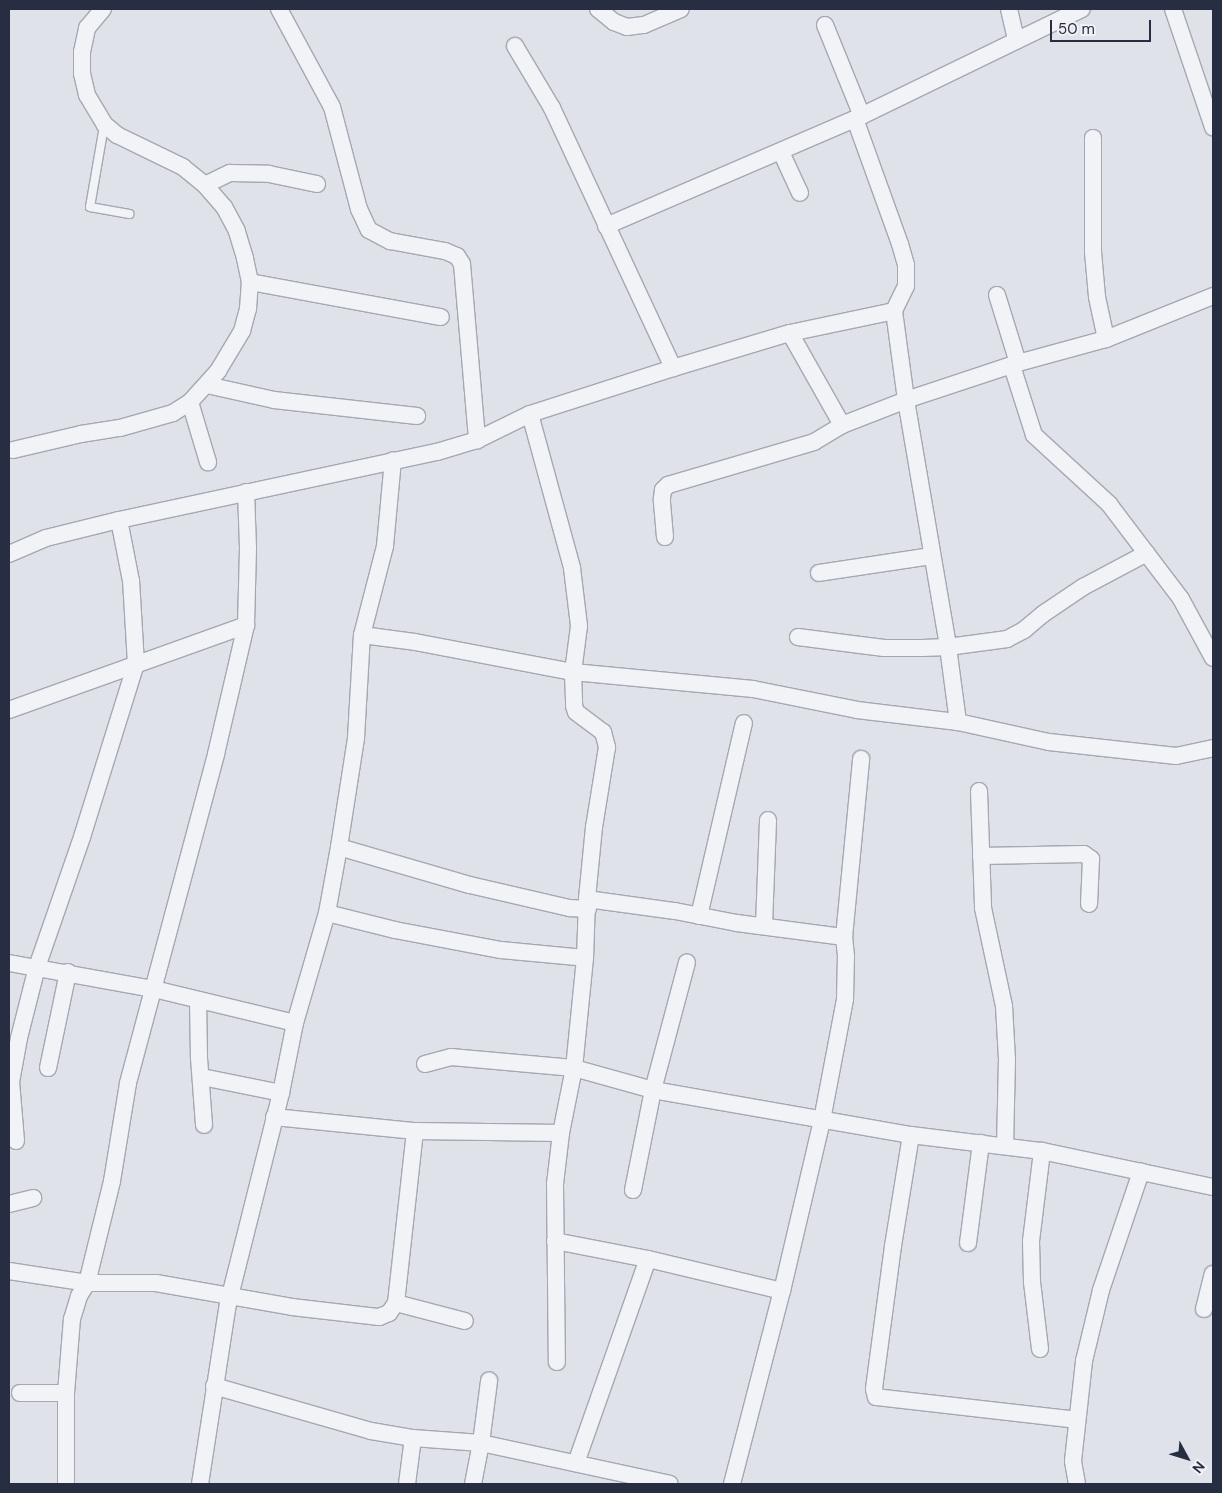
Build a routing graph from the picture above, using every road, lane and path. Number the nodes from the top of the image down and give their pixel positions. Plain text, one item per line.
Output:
1 (103, 9) edge
2 (278, 9) edge
3 (598, 9) edge
4 (680, 9) edge
5 (1009, 9) edge
6 (1082, 9) edge
7 (1173, 9) edge
8 (825, 25) dead end
9 (1016, 40) junction
10 (515, 46) dead end
11 (858, 118) junction
12 (105, 125) junction
13 (1213, 126) edge
14 (1093, 138) dead end
15 (782, 152) junction
16 (205, 184) junction
17 (317, 184) dead end
18 (800, 193) dead end
19 (129, 214) dead end
20 (606, 226) junction
21 (250, 282) junction
22 (997, 296) dead end
23 (1213, 296) edge
24 (894, 311) junction
25 (441, 317) dead end
26 (790, 333) junction
27 (1106, 338) junction
28 (1015, 365) junction
29 (673, 368) junction
30 (207, 385) junction
31 (906, 400) junction
32 (190, 402) junction
33 (530, 414) junction
34 (417, 416) dead end
35 (842, 425) junction
36 (477, 440) junction
37 (13, 450) dead end
38 (393, 460) junction
39 (208, 462) dead end
40 (246, 492) junction
41 (119, 520) junction
42 (665, 537) dead end
43 (1147, 552) junction
44 (9, 554) edge
45 (932, 556) junction
46 (819, 573) dead end
47 (246, 625) junction
48 (362, 635) junction
49 (798, 637) dead end
50 (948, 647) junction
51 (1212, 654) edge
52 (136, 664) junction
53 (573, 672) junction
54 (10, 713) edge
55 (958, 722) junction
56 (744, 723) dead end
57 (1213, 748) edge
58 (861, 758) dead end
59 (979, 791) dead end
60 (768, 820) dead end
61 (339, 847) junction
62 (981, 856) junction
63 (588, 904) junction
64 (1089, 904) dead end
65 (327, 913) junction
66 (699, 916) junction
67 (764, 925) junction
68 (844, 937) junction
69 (585, 958) junction
70 (687, 962) dead end
71 (9, 964) edge
72 (38, 967) junction
73 (68, 972) junction
74 (154, 990) junction
75 (198, 1000) junction
76 (295, 1023) junction
77 (425, 1064) dead end
78 (48, 1068) dead end
79 (574, 1068) junction
80 (202, 1077) junction
81 (653, 1090) junction
82 (281, 1093) junction
83 (274, 1117) junction
84 (822, 1120) junction
85 (204, 1125) dead end
86 (415, 1131) junction
87 (561, 1133) junction
88 (911, 1135) junction
89 (16, 1141) dead end
90 (980, 1143) junction
91 (1005, 1145) junction
92 (1042, 1151) junction
93 (1141, 1172) junction
94 (1213, 1187) edge
95 (633, 1190) dead end
96 (32, 1198) dead end
97 (9, 1204) edge
98 (555, 1241) junction
99 (968, 1243) dead end
100 (648, 1260) junction
101 (9, 1271) edge
102 (1213, 1274) edge
103 (87, 1283) junction
104 (782, 1291) junction
105 (230, 1296) junction
106 (396, 1303) junction
107 (1204, 1309) dead end
108 (465, 1321) dead end
109 (1040, 1349) dead end
110 (557, 1362) dead end
111 (489, 1382) dead end
112 (214, 1386) junction
113 (20, 1393) dead end
114 (66, 1393) junction
115 (1077, 1420) junction
116 (413, 1438) junction
117 (481, 1442) junction
118 (1073, 1461) junction
119 (576, 1463) junction
120 (66, 1484) edge
121 (200, 1484) edge
122 (407, 1484) edge
123 (472, 1484) edge
124 (670, 1484) edge
125 (732, 1484) edge
126 (1065, 1484) edge
127 (1077, 1484) edge

1 - 12 street
2 - 36 street
3 - 4 street
5 - 9 street
6 - 9 street
7 - 13 street
8 - 11 street
9 - 11 street
10 - 20 street
11 - 15 street
11 - 24 street
12 - 16 street
12 - 19 lane
14 - 27 street
15 - 18 street
15 - 20 street
16 - 17 street
16 - 21 street
20 - 29 street
21 - 25 street
21 - 30 street
22 - 28 street
23 - 27 street
24 - 26 street
24 - 31 street
26 - 29 street
26 - 35 street
27 - 28 street
28 - 31 street
28 - 43 street
29 - 33 street
30 - 32 street
30 - 34 street
31 - 35 street
31 - 45 street
32 - 37 street
32 - 39 street
33 - 36 street
33 - 53 street
35 - 42 street
36 - 38 street
38 - 40 street
38 - 48 street
40 - 41 street
40 - 47 street
41 - 44 street
41 - 52 street
43 - 50 street
43 - 51 street
45 - 46 street
45 - 50 street
47 - 52 street
47 - 74 street
48 - 53 street
48 - 61 street
49 - 50 street
50 - 55 street
52 - 54 street
52 - 72 street
53 - 55 street
53 - 63 street
55 - 57 street
56 - 66 street
58 - 68 street
59 - 62 street
60 - 67 street
61 - 63 street
61 - 65 street
62 - 64 street
62 - 91 street
63 - 66 street
63 - 69 street
65 - 69 street
65 - 76 street
66 - 67 street
67 - 68 street
68 - 84 street
69 - 79 street
70 - 81 street
71 - 72 street
72 - 73 street
72 - 89 street
73 - 74 street
73 - 78 street
74 - 75 street
74 - 103 street
75 - 76 street
75 - 80 street
76 - 82 street
77 - 79 street
79 - 81 street
79 - 87 street
80 - 82 street
80 - 85 street
81 - 84 street
81 - 95 street
82 - 83 street
83 - 86 street
83 - 105 street
84 - 88 street
84 - 104 street
86 - 87 street
86 - 106 street
87 - 98 street
88 - 90 street
88 - 115 street
90 - 91 street
90 - 99 street
91 - 92 street
92 - 93 street
92 - 109 street
93 - 94 street
93 - 115 street
96 - 97 street
98 - 100 street
98 - 110 street
100 - 104 street
100 - 119 street
101 - 103 street
102 - 107 street
103 - 105 street
103 - 114 street
104 - 125 street
105 - 106 street
105 - 112 street
106 - 108 street
111 - 117 street
112 - 116 street
112 - 121 street
113 - 114 street
114 - 120 street
115 - 118 street
116 - 117 street
116 - 122 street
117 - 119 street
117 - 123 street
118 - 126 street
118 - 127 street
119 - 124 street

